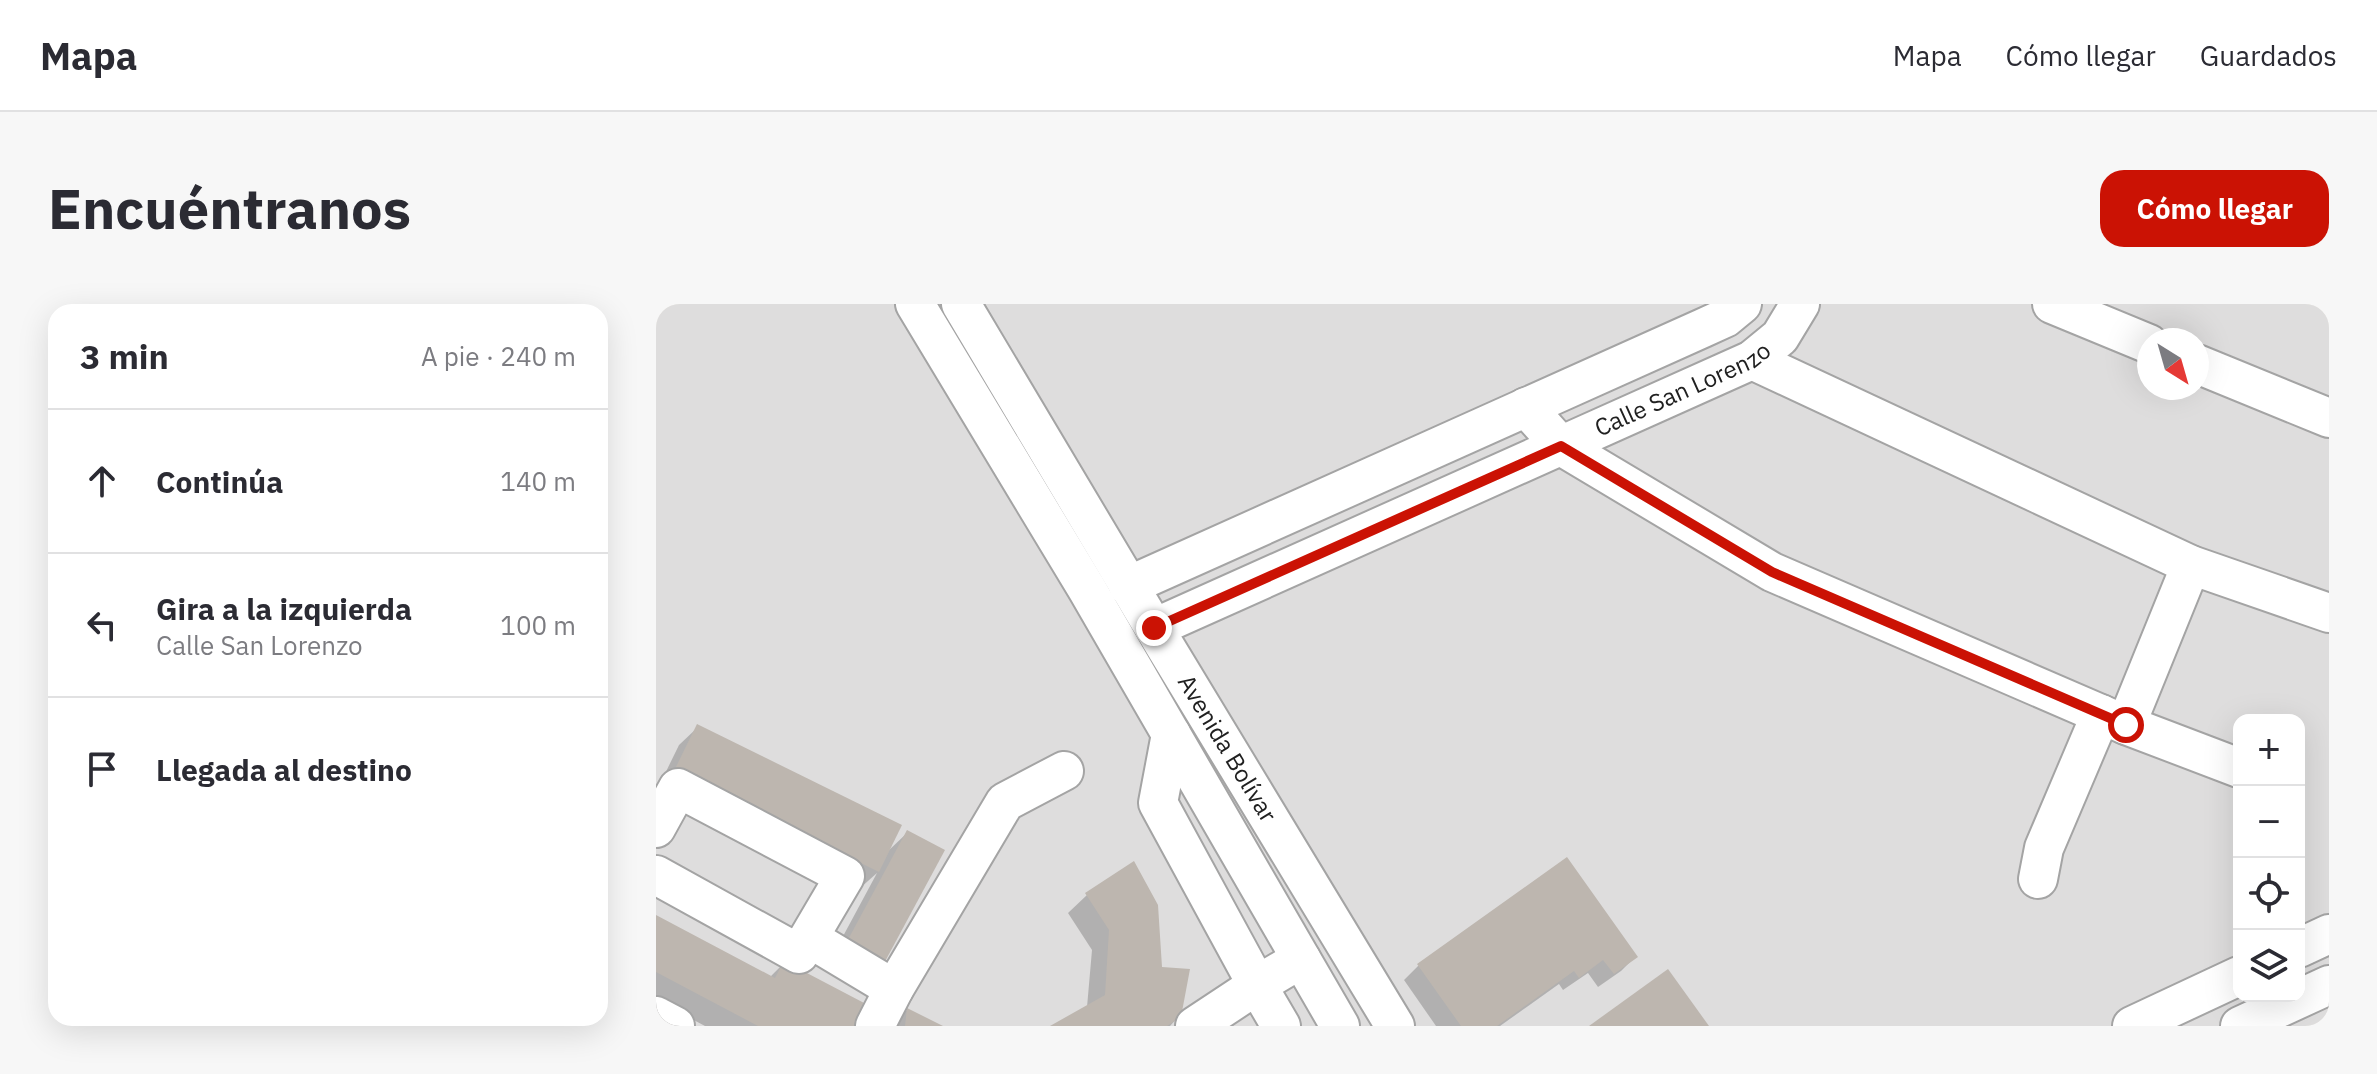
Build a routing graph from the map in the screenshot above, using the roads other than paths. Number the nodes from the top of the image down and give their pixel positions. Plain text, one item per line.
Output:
1 (915, 304) edge
2 (961, 304) edge
3 (1742, 304) edge
4 (1800, 304) edge
5 (2052, 304) edge
6 (2137, 339) edge
7 (1752, 360) junction
8 (2209, 369) edge
9 (1526, 407) junction
10 (2329, 418) edge
11 (1561, 446) junction
12 (2191, 565) junction
13 (1128, 586) junction
14 (2329, 613) edge
15 (1154, 628) junction
16 (2114, 720) junction
17 (1171, 734) junction
18 (2233, 766) edge
19 (1064, 771) dead end
20 (656, 828) edge
21 (656, 875) edge
22 (2038, 879) dead end
23 (2329, 934) edge
24 (809, 938) junction
25 (2305, 945) edge
26 (1301, 959) junction
27 (2233, 979) edge
28 (1257, 985) junction
29 (2329, 985) edge
30 (894, 989) junction
31 (656, 1016) edge
32 (675, 1026) edge
33 (875, 1026) edge
34 (1195, 1026) edge
35 (1281, 1026) edge
36 (1340, 1026) edge
37 (1395, 1026) edge
38 (2132, 1026) edge
39 (2240, 1026) edge

1 - 17 street, Avenida Bolívar
2 - 13 street, Avenida Bolívar
3 - 9 street, Calle San Lorenzo
4 - 7 street, Calle San Lorenzo
5 - 6 street
7 - 11 street, Calle San Lorenzo
7 - 12 street
8 - 10 street
9 - 11 street
9 - 13 street, Calle San Lorenzo
11 - 15 street, Calle San Lorenzo
11 - 16 street
12 - 14 street
12 - 16 street
13 - 15 street, Avenida Bolívar
15 - 37 street, Avenida Bolívar
16 - 18 street
16 - 22 street
17 - 26 street, Avenida Bolívar
17 - 28 street
19 - 30 street
20 - 24 street
21 - 24 street
23 - 25 street
24 - 30 street
26 - 28 street
26 - 36 street, Avenida Bolívar
27 - 38 street
28 - 34 street
28 - 35 street
29 - 39 street
30 - 33 street
31 - 32 street

